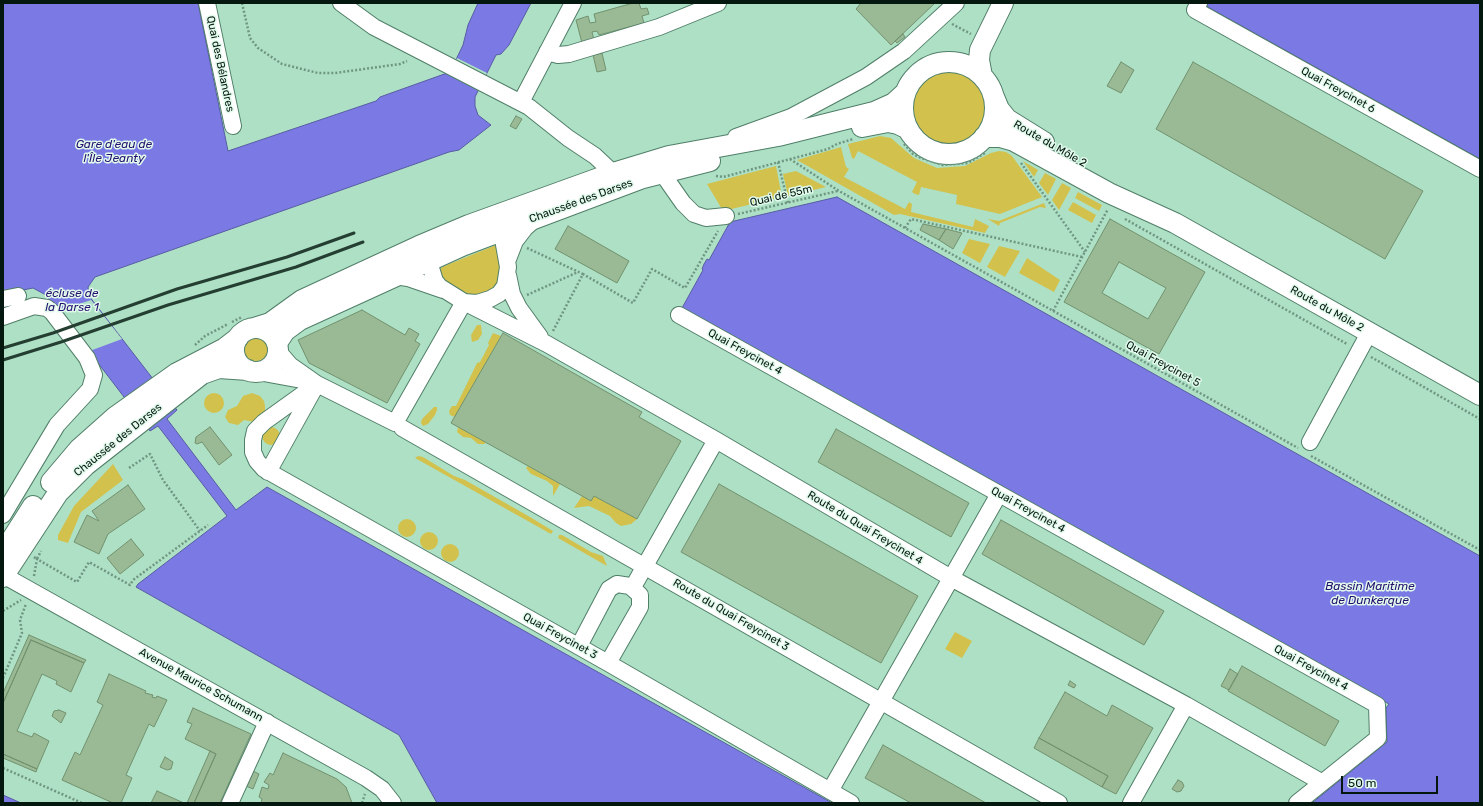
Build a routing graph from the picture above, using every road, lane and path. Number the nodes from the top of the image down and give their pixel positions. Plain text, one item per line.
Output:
1 (207, 3) edge
2 (242, 3) edge
3 (341, 3) edge
4 (573, 3) edge
5 (718, 3) edge
6 (956, 3) edge
7 (990, 3) edge
8 (1003, 3) edge
9 (1197, 7) edge
10 (940, 18) junction
11 (974, 35) junction
12 (547, 52) junction
13 (424, 53) junction
14 (945, 62) junction
15 (982, 76) junction
16 (905, 94) junction
17 (994, 96) junction
18 (521, 102) junction
19 (233, 126) dead end
20 (904, 135) junction
21 (857, 138) dead end
22 (986, 144) junction
23 (688, 152) junction
24 (790, 159) junction
25 (1018, 160) dead end
26 (778, 162) junction
27 (1480, 169) edge
28 (662, 173) junction
29 (723, 176) dead end
30 (618, 179) junction
31 (839, 191) junction
32 (788, 203) junction
33 (552, 204) junction
34 (1110, 205) dead end
35 (726, 216) junction
36 (1122, 217) dead end
37 (536, 218) junction
38 (484, 220) junction
39 (1175, 223) junction
40 (905, 228) junction
41 (499, 232) junction
42 (446, 234) junction
43 (521, 245) dead end
44 (1085, 252) junction
45 (1082, 257) junction
46 (431, 260) junction
47 (508, 267) junction
48 (578, 272) junction
49 (583, 274) junction
50 (395, 276) junction
51 (444, 290) junction
52 (515, 300) junction
53 (464, 302) junction
54 (1053, 311) junction
55 (679, 315) dead end
56 (3, 317) edge
57 (246, 333) junction
58 (1369, 333) junction
59 (547, 344) junction
60 (278, 347) junction
61 (1360, 351) junction
62 (253, 371) junction
63 (317, 384) junction
64 (173, 385) junction
65 (1480, 395) edge
66 (130, 418) junction
67 (1480, 419) edge
68 (398, 426) junction
69 (716, 440) junction
70 (1305, 448) junction
71 (129, 468) dead end
72 (268, 472) junction
73 (999, 494) junction
74 (3, 515) edge
75 (208, 525) dead end
76 (200, 531) junction
77 (1480, 550) edge
78 (3, 553) edge
79 (645, 566) junction
80 (4, 576) edge
81 (951, 578) junction
82 (77, 582) dead end
83 (633, 588) junction
84 (32, 590) junction
85 (578, 646) junction
86 (608, 663) junction
87 (3, 678) edge
88 (881, 701) junction
89 (1186, 705) junction
90 (267, 722) junction
91 (3, 768) edge
92 (1321, 782) junction
93 (830, 791) junction
94 (82, 803) edge
95 (230, 803) edge
96 (393, 803) edge
97 (851, 803) edge
98 (1059, 803) edge
99 (1131, 803) edge
100 (1297, 803) edge

1 - 19 street, Quai des Bélandres
2 - 13 path
3 - 13 street
4 - 12 street
5 - 12 street
6 - 10 street, Chaussée des Darses
7 - 11 main road
8 - 15 main road
9 - 27 street, Quai Freycinet 6
10 - 11 path
10 - 23 street, Chaussée des Darses
11 - 14 main road
12 - 18 street
13 - 18 street
14 - 15 main road
14 - 16 main road
15 - 17 main road
16 - 20 main road
16 - 23 main road, Chaussée des Darses
17 - 22 main road
17 - 39 main road, Route du Môle 2
18 - 30 street
20 - 22 main road
20 - 22 path
20 - 28 main road, Chaussée des Darses
21 - 24 path
22 - 39 main road, Route du Môle 2
23 - 30 main road, Chaussée des Darses
24 - 26 path
24 - 31 path, Quai Freycinet 5
25 - 44 path
26 - 29 path
26 - 32 path
28 - 30 main road, Chaussée des Darses
28 - 35 street
30 - 33 main road, Chaussée des Darses
31 - 32 path, Quai de 55m
31 - 40 path, Quai Freycinet 5
32 - 35 path, Quai de 55m
33 - 37 main road, Chaussée des Darses
33 - 38 main road, Chaussée des Darses
34 - 44 path
35 - 49 path
36 - 61 path
37 - 41 main road, Chaussée des Darses
37 - 47 street
38 - 41 street
38 - 42 main road, Chaussée des Darses
39 - 58 main road, Route du Môle 2
40 - 45 path
40 - 54 path, Quai Freycinet 5
41 - 46 main road, Chaussée des Darses
41 - 47 street, Route du Quai Freycinet 4
42 - 46 street
42 - 57 main road, Chaussée des Darses
43 - 48 path
44 - 45 path
45 - 54 path
46 - 50 main road, Chaussée des Darses
46 - 51 street
47 - 52 street, Route du Quai Freycinet 4
47 - 53 street
48 - 49 path
48 - 52 path
49 - 59 path
50 - 51 street
50 - 60 main road, Chaussée des Darses
51 - 53 street, Route du Quai Freycinet 4
52 - 59 street, Route du Quai Freycinet 4
53 - 59 street, Route du Quai Freycinet 4
53 - 68 street
54 - 70 path, Quai Freycinet 5
55 - 73 street, Quai Freycinet 4
56 - 74 street
57 - 60 main road
57 - 62 main road
57 - 64 main road, Chaussée des Darses
58 - 61 street
58 - 65 main road, Route du Môle 2
59 - 69 street, Route du Quai Freycinet 4
60 - 62 main road
60 - 63 street, Route du Quai Freycinet 3
61 - 67 path
61 - 70 street
62 - 63 street, Route du Quai Freycinet 3
62 - 64 main road, Chaussée des Darses
63 - 68 street, Route du Quai Freycinet 3
63 - 72 street
63 - 72 street, Quai Freycinet 3
64 - 66 main road, Chaussée des Darses
66 - 78 main road, Chaussée des Darses
66 - 80 main road, Chaussée des Darses
68 - 79 street, Route du Quai Freycinet 3
69 - 79 street
69 - 81 street, Route du Quai Freycinet 4
70 - 77 path, Quai Freycinet 5
71 - 76 path
72 - 85 street, Quai Freycinet 3
73 - 81 street
73 - 92 street, Quai Freycinet 4
75 - 76 path
76 - 82 path
79 - 83 street
79 - 88 street, Route du Quai Freycinet 3
80 - 84 street, Avenue Maurice Schumann
81 - 88 street
81 - 89 street, Route du Quai Freycinet 4
83 - 85 street
83 - 86 street
84 - 87 path
84 - 90 street, Avenue Maurice Schumann
85 - 86 street, Quai Freycinet 3
86 - 93 street, Quai Freycinet 3
88 - 93 street
88 - 98 street, Route du Quai Freycinet 3
89 - 92 street, Route du Quai Freycinet 4
89 - 99 street
90 - 95 street
90 - 96 street, Avenue Maurice Schumann
91 - 94 path
92 - 100 street
93 - 97 street, Quai Freycinet 3

